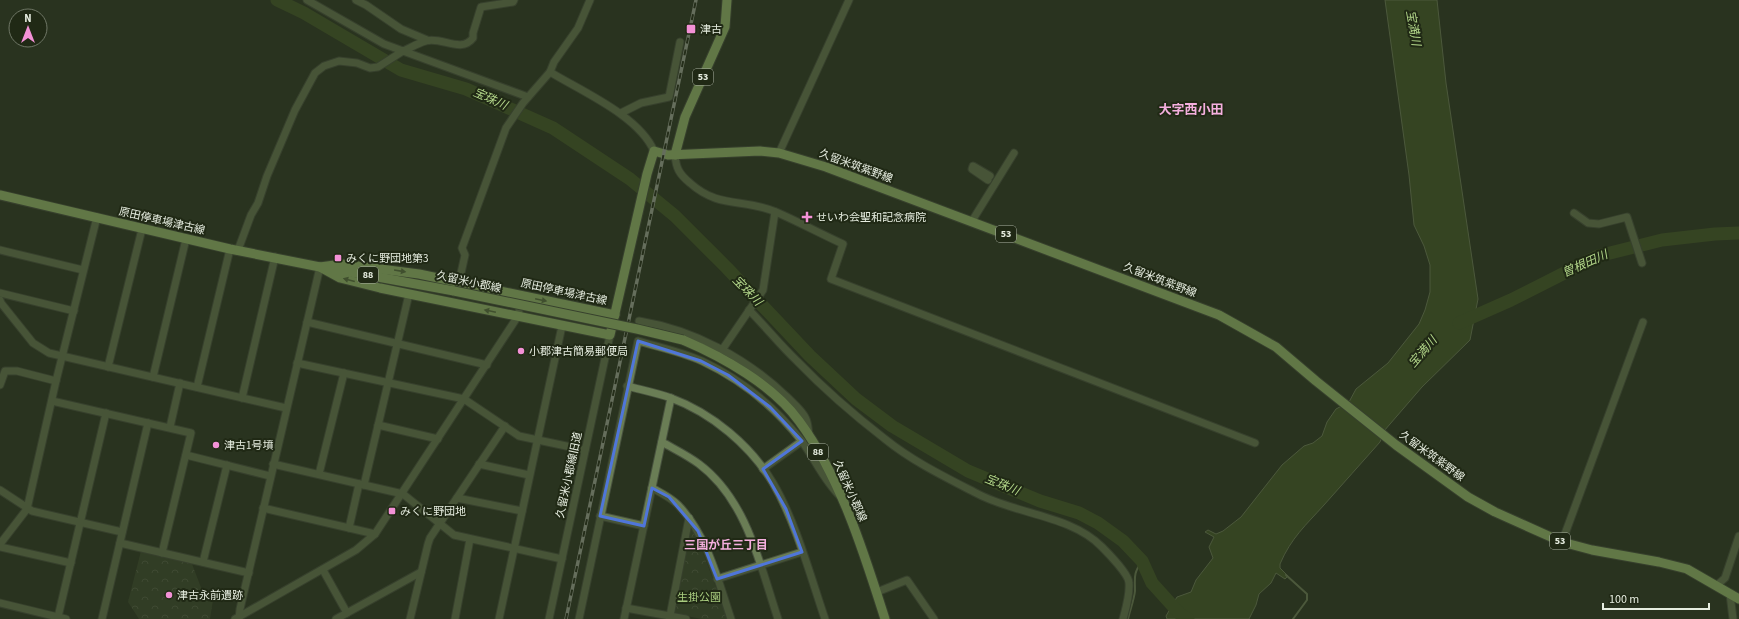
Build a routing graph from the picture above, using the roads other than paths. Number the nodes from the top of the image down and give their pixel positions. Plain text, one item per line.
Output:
1 (307, 0) edge
2 (356, 0) edge
3 (514, 0) edge
4 (590, 0) edge
5 (728, 0) edge
6 (849, 0) edge
7 (427, 40) junction
8 (680, 42) dead end
9 (400, 53) junction
10 (550, 72) junction
11 (528, 97) junction
12 (621, 113) junction
13 (654, 151) junction
14 (779, 153) junction
15 (675, 154) junction
16 (1014, 154) dead end
17 (989, 178) dead end
18 (996, 183) junction
19 (0, 195) edge
20 (775, 212) junction
21 (1574, 213) dead end
22 (97, 217) junction
23 (972, 220) junction
24 (142, 229) junction
25 (186, 239) junction
26 (0, 250) edge
27 (234, 250) junction
28 (275, 257) junction
29 (1642, 263) dead end
30 (320, 267) junction
31 (83, 270) junction
32 (459, 282) junction
33 (0, 293) edge
34 (409, 294) junction
35 (521, 295) junction
36 (0, 300) edge
37 (750, 308) junction
38 (74, 311) junction
39 (614, 315) junction
40 (518, 316) junction
41 (639, 321) dead end
42 (307, 322) junction
43 (1643, 322) dead end
44 (562, 326) junction
45 (610, 335) junction
46 (398, 343) junction
47 (722, 350) junction
48 (62, 356) junction
49 (297, 363) junction
50 (487, 365) junction
51 (108, 367) junction
52 (344, 373) junction
53 (153, 377) junction
54 (56, 380) junction
55 (0, 381) edge
56 (180, 383) junction
57 (388, 384) junction
58 (627, 386) junction
59 (197, 387) junction
60 (242, 398) junction
61 (671, 398) junction
62 (464, 400) junction
63 (52, 401) junction
64 (286, 408) junction
65 (106, 414) junction
66 (148, 423) junction
67 (378, 425) junction
68 (504, 426) junction
69 (170, 428) junction
70 (438, 439) junction
71 (537, 440) junction
72 (806, 440) junction
73 (662, 442) junction
74 (1255, 443) dead end
75 (585, 450) junction
76 (186, 456) junction
77 (273, 464) junction
78 (479, 464) junction
79 (227, 466) junction
80 (763, 469) junction
81 (319, 474) junction
82 (530, 475) junction
83 (270, 476) junction
84 (362, 484) junction
85 (652, 488) junction
86 (0, 490) edge
87 (403, 494) junction
88 (457, 498) junction
89 (263, 508) junction
90 (27, 509) junction
91 (522, 511) junction
92 (600, 516) junction
93 (689, 518) junction
94 (80, 522) junction
95 (440, 524) junction
96 (644, 526) junction
97 (349, 528) junction
98 (122, 532) junction
99 (375, 534) junction
100 (1739, 536) edge
101 (470, 539) junction
102 (1562, 542) junction
103 (120, 543) junction
104 (0, 545) edge
105 (1737, 547) edge
106 (514, 549) junction
107 (802, 552) junction
108 (162, 553) junction
109 (562, 559) junction
110 (203, 562) junction
111 (71, 563) junction
112 (760, 566) junction
113 (323, 570) junction
114 (421, 572) junction
115 (249, 573) junction
116 (717, 579) junction
117 (1716, 586) junction
118 (877, 592) junction
119 (1730, 594) junction
120 (1739, 599) edge
121 (0, 603) edge
122 (626, 608) junction
123 (347, 613) junction
124 (670, 616) junction
125 (58, 617) junction
126 (238, 618) edge
127 (66, 619) edge
128 (102, 619) edge
129 (336, 619) edge
130 (410, 619) edge
131 (455, 619) edge
132 (499, 619) edge
133 (549, 619) edge
134 (579, 619) edge
135 (624, 619) edge
136 (686, 619) edge
137 (731, 619) edge
138 (778, 619) edge
139 (825, 619) edge
140 (885, 619) edge
141 (934, 619) edge
142 (1124, 619) edge
143 (1733, 619) edge

1 - 9 street
2 - 7 street
3 - 7 street
4 - 10 street
5 - 15 main road, 53
6 - 14 street
7 - 9 street
8 - 12 street
9 - 11 street
9 - 27 street
10 - 11 street
10 - 12 street
11 - 32 street
12 - 13 street
13 - 15 main road
13 - 39 main road
14 - 15 main road, 久留米筑紫野線 / 53
14 - 23 main road, 久留米筑紫野線 / 53
15 - 20 street
16 - 18 street
17 - 18 street
18 - 23 street
19 - 22 main road, 原田停車場津古線
20 - 37 street
20 - 74 street
21 - 29 street
22 - 24 main road, 原田停車場津古線
22 - 31 street
23 - 102 main road, 久留米筑紫野線 / 53
24 - 25 main road, 原田停車場津古線
24 - 51 street
25 - 27 main road, 原田停車場津古線
25 - 53 street
26 - 31 street
27 - 28 main road, 原田停車場津古線
27 - 59 street
28 - 30 main road, 原田停車場津古線
28 - 60 street
30 -> 32 main road, 原田停車場津古線
34 -> 30 main road, 原田停車場津古線
30 - 42 street
30 - 72 main road, 久留米小郡線 / 88, bridge
31 - 38 street
32 - 35 main road, 原田停車場津古線
33 - 38 street
40 -> 34 main road, 原田停車場津古線
34 - 46 street
35 -> 39 main road, 原田停車場津古線
35 - 40 street
36 - 48 street
37 - 47 street
37 - 142 street
38 - 48 street
39 - 45 main road
40 - 44 main road, 原田停車場津古線
40 - 50 street
41 - 47 street
42 - 46 street
42 - 49 street
43 - 102 street
44 - 45 main road, 原田停車場津古線
44 - 71 street
45 - 75 street, 久留米小郡線旧道
46 - 50 street
46 - 57 street
47 - 72 street
48 - 51 street
48 - 54 street
49 - 52 street
49 - 64 street
50 - 62 street
51 - 53 street
52 - 57 street
52 - 81 street
53 - 56 street
54 - 55 street
54 - 63 street
56 - 59 street
56 - 69 street
57 - 62 street
57 - 67 street
58 - 61 street
58 - 72 street
58 - 92 street
59 - 60 street
60 - 64 street
61 - 73 street
61 - 80 street
62 - 68 street
62 - 70 street
63 - 65 street
63 - 90 street
64 - 77 street
65 - 66 street
65 - 94 street
66 - 69 street
66 - 98 street
67 - 70 street
67 - 84 street
68 - 71 street
68 - 78 street
69 - 76 street
70 - 87 street
71 - 75 street
71 - 82 street
72 - 80 street
72 - 118 main road, 久留米小郡線 / 88
73 - 85 street
73 - 112 street
75 - 109 street, 久留米小郡線旧道
76 - 79 street
76 - 108 street
77 - 81 street
77 - 83 street
78 - 82 street
78 - 88 street
79 - 83 street
79 - 110 street
80 - 107 street
81 - 84 street
82 - 91 street
83 - 89 street
84 - 87 street
84 - 97 street
85 - 93 street
85 - 96 street
86 - 90 street
87 - 95 street
87 - 99 street
88 - 91 street
88 - 95 street
89 - 97 street
89 - 115 street
90 - 94 street
90 - 104 street
91 - 106 street
92 - 96 street
92 - 134 street
93 - 116 street
93 - 124 street
94 - 98 street
94 - 111 street
95 - 101 street
95 - 114 street
96 - 122 street
97 - 99 street
98 - 103 street
99 - 113 street
100 - 105 street
101 - 106 street
101 - 131 street
102 - 117 main road, 久留米筑紫野線 / 53
103 - 108 street
103 - 128 street
104 - 111 street
105 - 117 street
106 - 109 street
106 - 132 street
107 - 112 street
107 - 139 street
108 - 110 street
109 - 133 street, 久留米小郡線旧道
110 - 115 street
111 - 125 street
112 - 116 street
112 - 138 street
113 - 123 street
113 - 126 street
114 - 123 street
114 - 130 street
115 - 126 street
116 - 137 street
117 - 119 main road, 久留米筑紫野線 / 53
118 - 140 main road, 久留米小郡線 / 88
118 - 141 street
119 - 120 main road, 久留米筑紫野線 / 53
119 - 143 street
121 - 125 street
122 - 124 street
122 - 135 street
123 - 129 street
124 - 136 street
125 - 127 street

